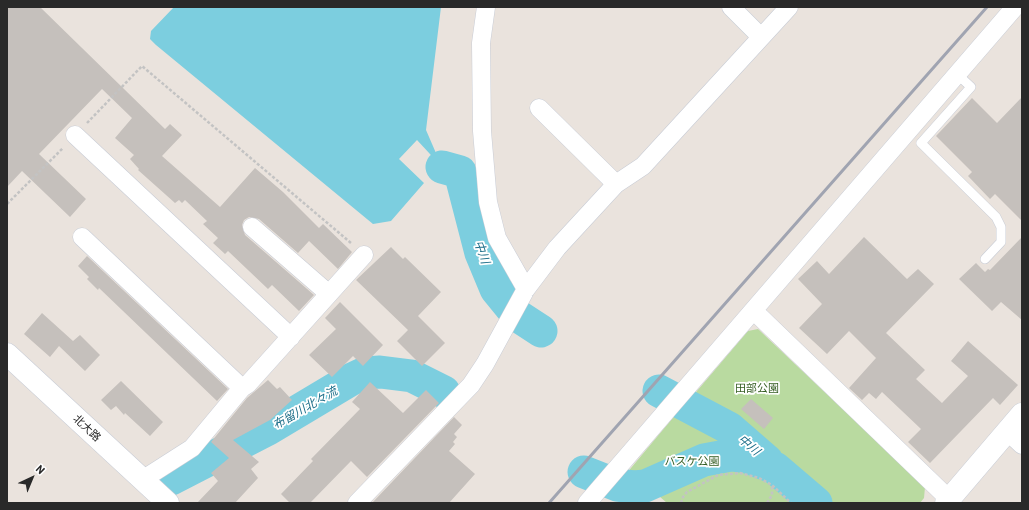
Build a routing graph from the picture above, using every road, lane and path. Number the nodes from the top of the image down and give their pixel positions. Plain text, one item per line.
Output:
1 (486, 7) edge
2 (731, 7) edge
3 (789, 7) edge
4 (1015, 7) edge
5 (761, 36) junction
6 (538, 108) dead end
7 (923, 128) junction
8 (75, 135) junction
9 (616, 184) junction
10 (7, 204) edge
11 (252, 227) dead end
12 (82, 237) dead end
13 (364, 255) joint
14 (985, 259) dead end
15 (526, 289) junction
16 (329, 294) junction
17 (754, 311) junction
18 (291, 337) junction
19 (9, 359) edge
20 (242, 388) junction
21 (1022, 414) edge
22 (1014, 438) edge
23 (142, 480) junction
24 (772, 485) junction
25 (948, 501) edge
26 (168, 503) edge
27 (358, 503) edge
28 (587, 503) edge
29 (681, 503) edge
30 (767, 503) edge
31 (791, 503) edge

1 - 15 street
2 - 5 street
3 - 5 street
4 - 7 street
5 - 9 street
6 - 9 street
7 - 14 lane
7 - 17 street
8 - 10 path
8 - 13 path
8 - 18 street
9 - 15 street
11 - 16 street
12 - 20 street
13 - 16 street
15 - 27 street
16 - 18 street
17 - 25 street
17 - 28 street
18 - 20 street
19 - 23 street, 北大路
20 - 23 street
21 - 22 street
22 - 25 street
23 - 26 street, 北大路
24 - 29 path
24 - 30 path
24 - 31 path

